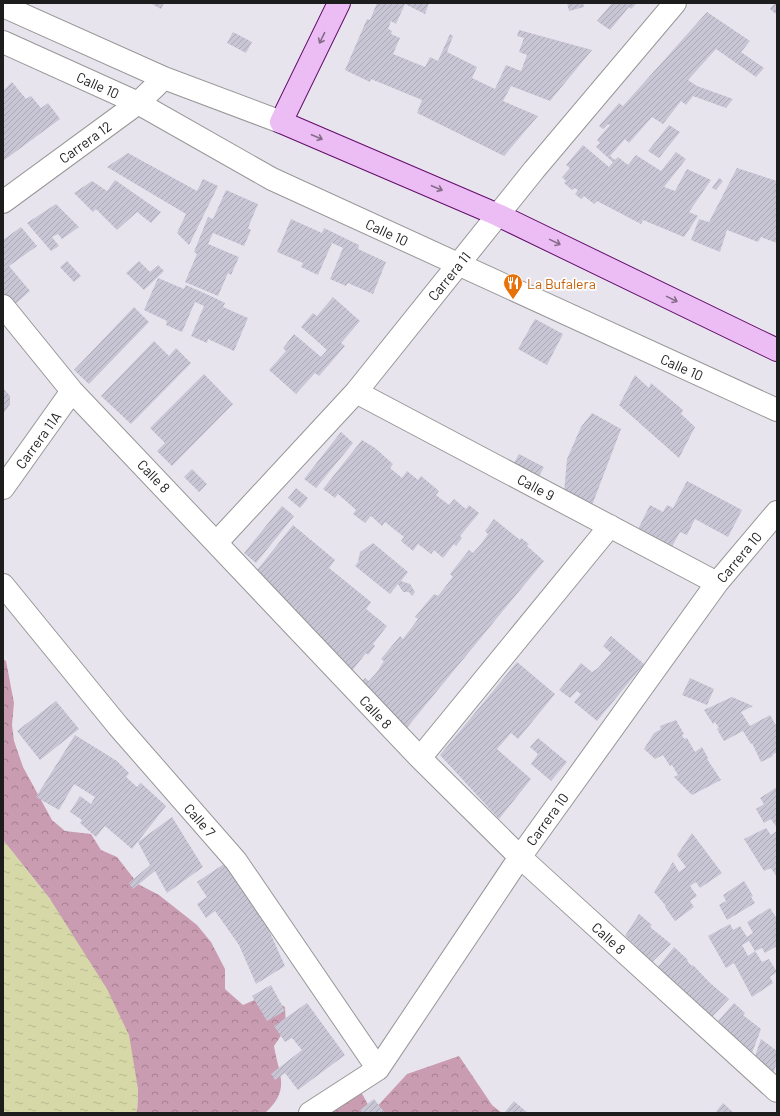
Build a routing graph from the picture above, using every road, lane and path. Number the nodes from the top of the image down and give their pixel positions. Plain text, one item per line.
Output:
1 (340, 3) edge
2 (675, 3) edge
3 (3, 6) edge
4 (3, 42) edge
5 (164, 78) junction
6 (138, 103) junction
7 (281, 122) junction
8 (3, 202) edge
9 (498, 215) junction
10 (458, 265) junction
11 (3, 306) edge
12 (777, 350) edge
13 (72, 391) junction
14 (356, 392) junction
15 (777, 410) edge
16 (3, 488) edge
17 (777, 512) edge
18 (610, 526) junction
19 (217, 542) junction
20 (717, 583) junction
21 (3, 585) edge
22 (420, 758) junction
23 (520, 857) junction
24 (378, 1069) junction
25 (777, 1091) edge
26 (310, 1113) edge

1 -> 7 main road
2 - 9 street, Carrera 11
3 - 5 street
4 - 6 street, Calle 10
5 - 6 street, Carrera 12
5 - 7 street
6 - 8 street, Carrera 12
6 - 10 street, Calle 10
7 -> 9 main road
9 - 10 street, Carrera 11
9 -> 12 main road
10 - 14 street, Carrera 11
10 - 15 street, Calle 10
11 - 13 street, Calle 8
13 - 16 street, Carrera 11A
13 - 19 street, Calle 8
14 - 18 street, Calle 9
14 - 19 street, Carrera 11
17 - 20 street, Carrera 10
18 - 20 street, Calle 9
18 - 22 street
19 - 22 street, Calle 8
20 - 23 street, Carrera 10
21 - 24 street, Calle 7
22 - 23 street, Calle 8
23 - 24 street, Carrera 10
23 - 25 street, Calle 8
24 - 26 street, Carrera 10

